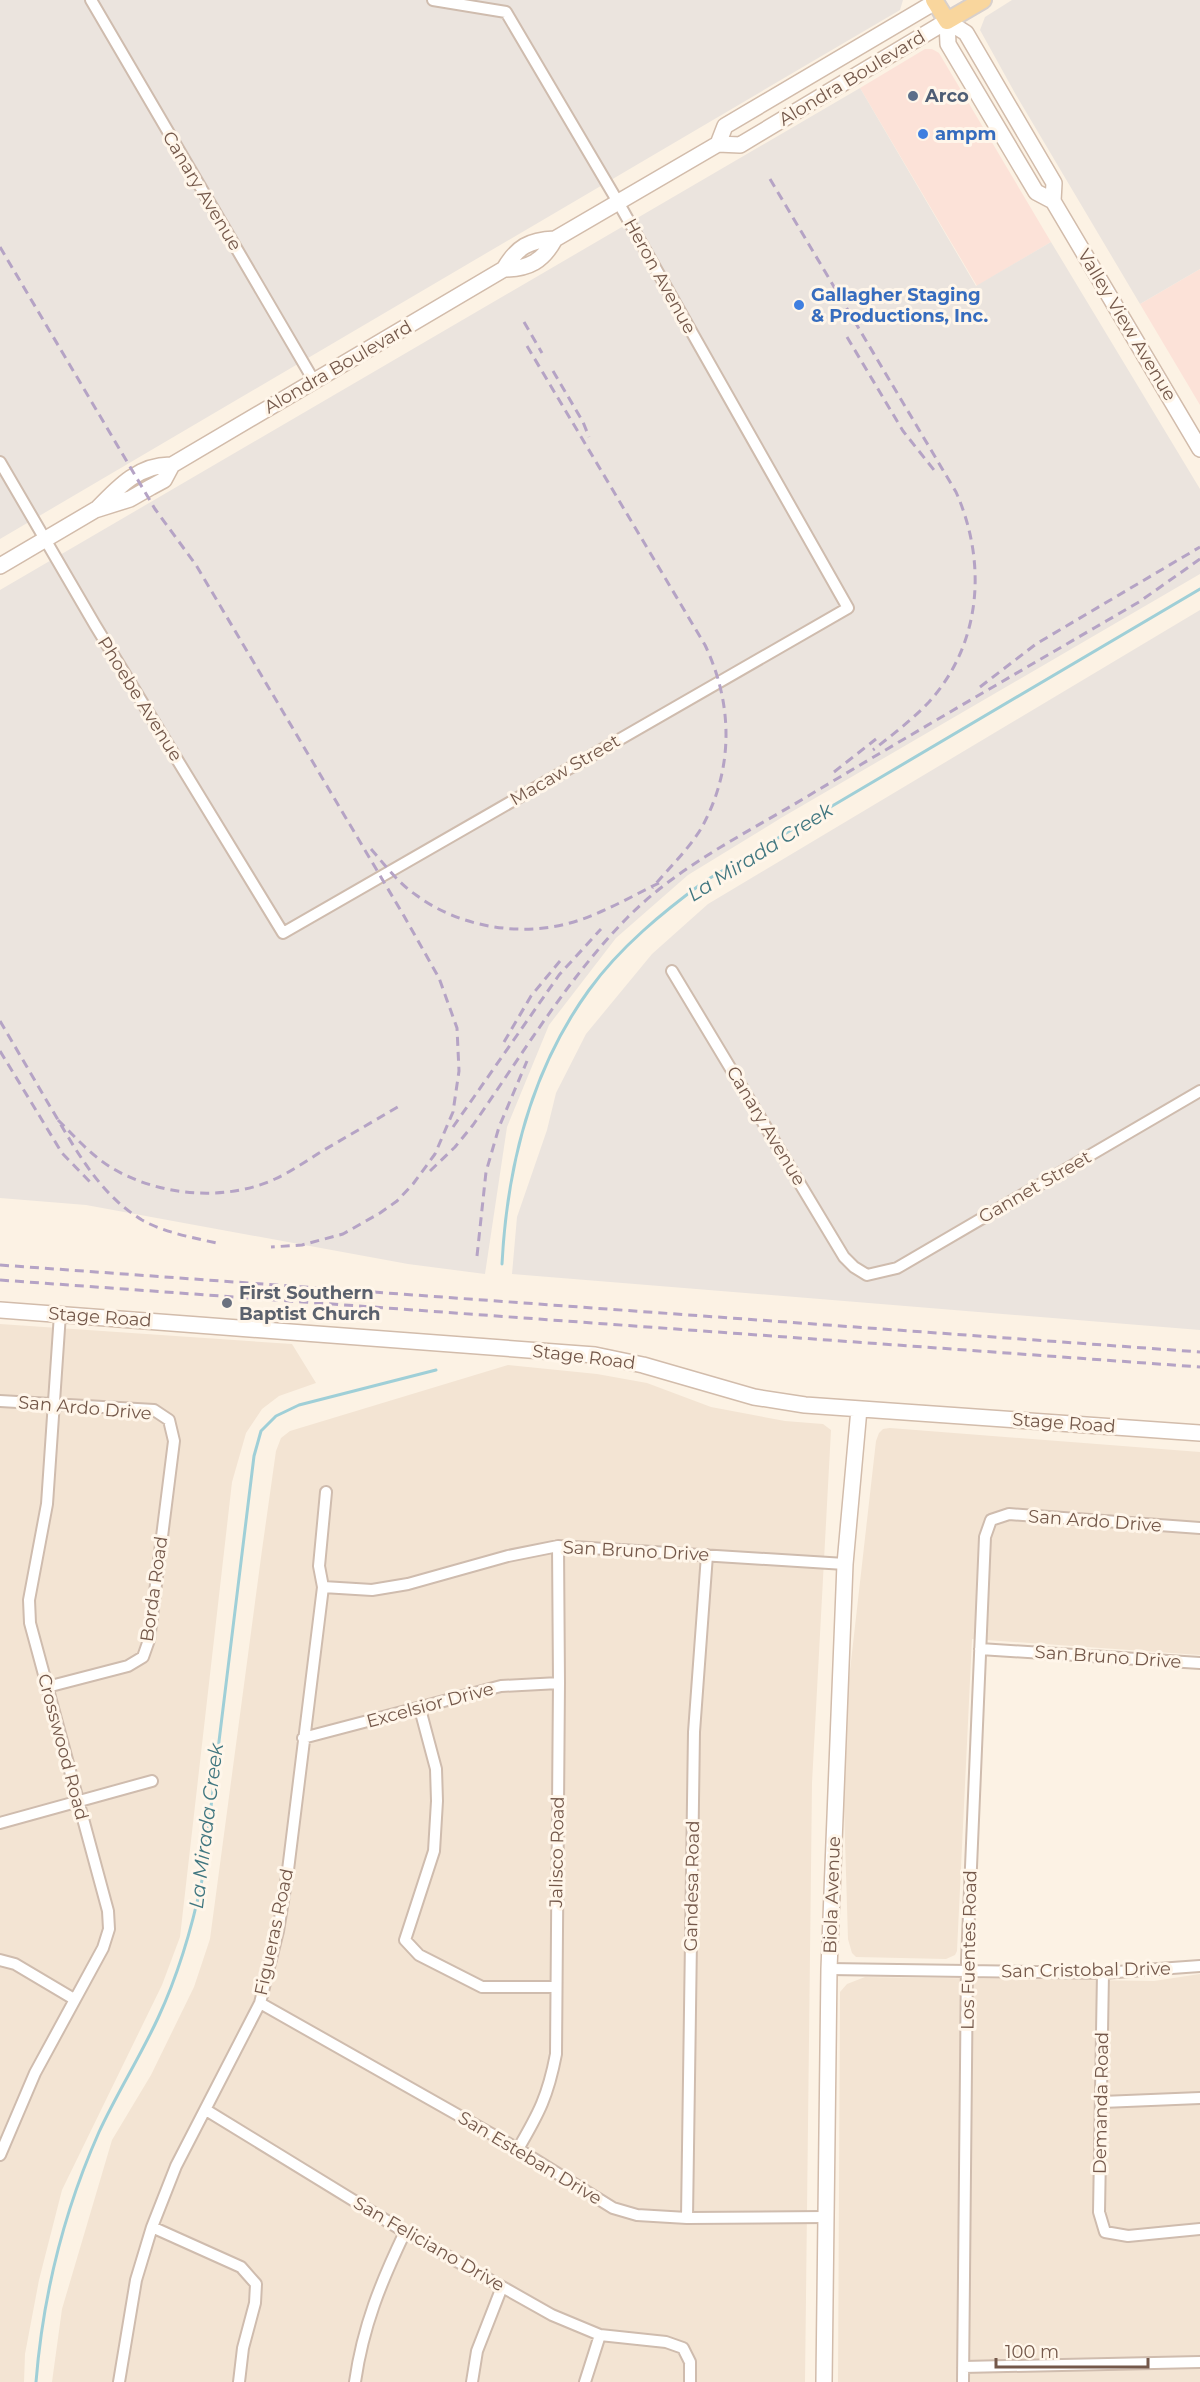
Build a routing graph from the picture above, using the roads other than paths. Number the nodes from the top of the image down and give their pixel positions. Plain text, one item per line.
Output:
1 (91, 0) edge
2 (433, 0) edge
3 (983, 0) edge
4 (936, 1) edge
5 (947, 21) junction
6 (718, 144) junction
7 (618, 202) junction
8 (314, 381) junction
9 (1200, 449) edge
10 (0, 462) edge
11 (46, 539) junction
12 (0, 566) edge
13 (848, 608) joint
14 (283, 933) joint
15 (672, 971) dead end
16 (1200, 1091) edge
17 (867, 1275) joint
18 (0, 1310) edge
19 (60, 1314) junction
20 (0, 1401) edge
21 (54, 1405) junction
22 (859, 1409) junction
23 (169, 1420) joint
24 (1200, 1433) edge
25 (326, 1492) dead end
26 (991, 1520) joint
27 (1200, 1528) edge
28 (558, 1546) junction
29 (707, 1555) junction
30 (845, 1564) junction
31 (323, 1587) junction
32 (980, 1649) junction
33 (1200, 1663) edge
34 (559, 1683) junction
35 (47, 1687) junction
36 (420, 1709) junction
37 (303, 1738) junction
38 (152, 1781) dead end
39 (78, 1802) junction
40 (0, 1823) edge
41 (0, 1960) edge
42 (1200, 1966) edge
43 (829, 1969) junction
44 (967, 1971) junction
45 (1103, 1973) junction
46 (555, 1987) junction
47 (74, 1999) junction
48 (260, 2003) junction
49 (1200, 2098) edge
50 (1102, 2102) junction
51 (206, 2110) junction
52 (518, 2149) junction
53 (0, 2154) edge
54 (826, 2217) junction
55 (687, 2218) junction
56 (152, 2227) junction
57 (1200, 2229) edge
58 (405, 2232) junction
59 (502, 2287) junction
60 (600, 2335) junction
61 (1200, 2362) edge
62 (963, 2367) junction
63 (118, 2382) edge
64 (239, 2382) edge
65 (355, 2382) edge
66 (472, 2382) edge
67 (585, 2382) edge
68 (690, 2382) edge
69 (824, 2382) edge
70 (963, 2382) edge

1 - 8 street, Canary Avenue
2 - 7 street, Heron Avenue
3 - 5 main road, Alondra Boulevard
4 - 5 main road, Valley View Avenue
4 - 6 main road, Alondra Boulevard
5 - 6 main road, Alondra Boulevard
5 - 9 main road, Valley View Avenue
6 - 7 main road, Alondra Boulevard
7 - 8 main road, Alondra Boulevard
7 - 13 street, Heron Avenue
8 - 11 main road, Alondra Boulevard
10 - 11 street, Phoebe Avenue
11 - 12 main road, Alondra Boulevard
11 - 14 street, Phoebe Avenue
13 - 14 street, Macaw Street
15 - 17 street, Canary Avenue
16 - 17 street, Gannet Street
18 - 19 main road, Stage Road
19 - 21 street, Crosswood Road
19 - 22 main road, Stage Road
20 - 21 street, San Ardo Drive
21 - 23 street, San Ardo Drive
21 - 35 street, Crosswood Road
22 - 24 main road, Stage Road
22 - 30 main road, Biola Avenue
23 - 35 street, Borda Road
25 - 31 street, Figueras Road
26 - 27 street, San Ardo Drive
26 - 32 street, Los Fuentes Road
28 - 29 street, San Bruno Drive
28 - 31 street, San Bruno Drive
28 - 34 street, Jalisco Road
29 - 30 street, San Bruno Drive
29 - 55 street, Gandesa Road
30 - 43 main road, Biola Avenue
31 - 37 street, Figueras Road
32 - 33 street, San Bruno Drive
32 - 44 street, Los Fuentes Road
34 - 36 street, Excelsior Drive
34 - 46 street, Jalisco Road
35 - 39 street, Crosswood Road
36 - 37 street, Excelsior Drive
36 - 46 street
37 - 48 street, Figueras Road
38 - 39 street
39 - 40 street
39 - 47 street, Crosswood Road
41 - 47 street
42 - 45 street, San Cristobal Drive
43 - 44 street, San Cristobal Drive
43 - 54 main road, Biola Avenue
44 - 45 street, San Cristobal Drive
44 - 62 street, Los Fuentes Road
45 - 50 street, Demanda Road
46 - 52 street, Jalisco Road
47 - 53 street, Crosswood Road
48 - 51 street, Figueras Road
48 - 52 street, San Esteban Drive
49 - 50 street
50 - 57 street, Demanda Road
51 - 56 street, Figueras Road
51 - 58 street, San Feliciano Drive
52 - 55 street, San Esteban Drive
54 - 55 street, San Esteban Drive
54 - 69 main road, Biola Avenue
56 - 63 street, Figueras Road
56 - 64 street
58 - 59 street, San Feliciano Drive
58 - 65 street
59 - 60 street, San Feliciano Drive
59 - 66 street
60 - 67 street
60 - 68 street, San Feliciano Drive
61 - 62 street
62 - 70 street, Los Fuentes Road

